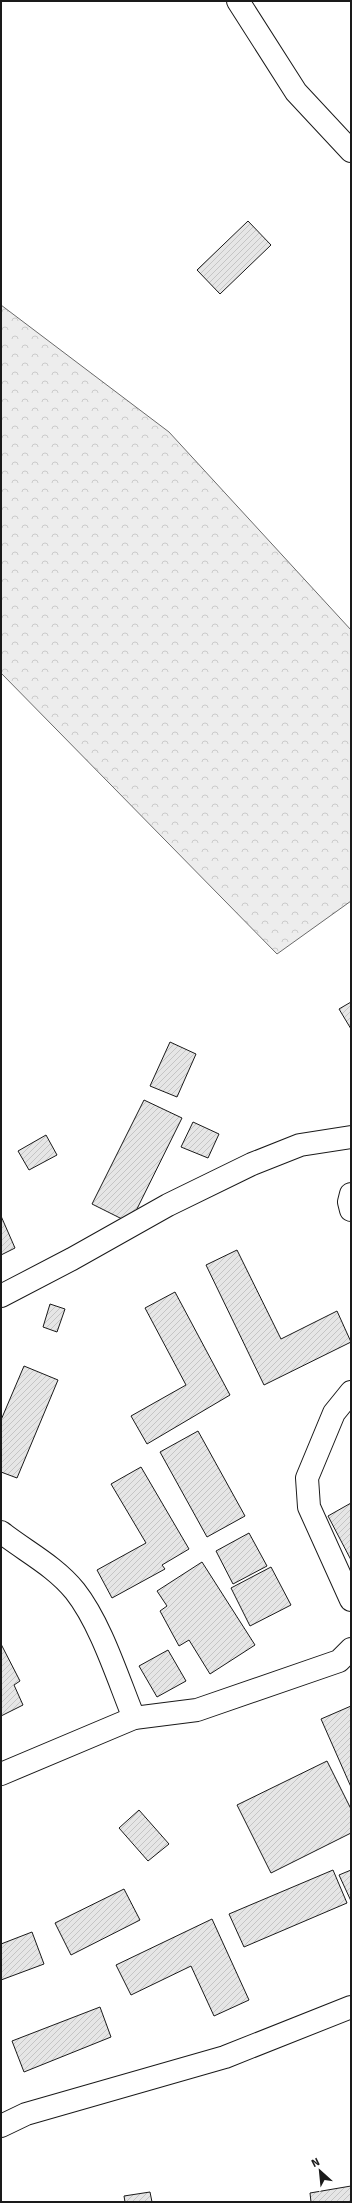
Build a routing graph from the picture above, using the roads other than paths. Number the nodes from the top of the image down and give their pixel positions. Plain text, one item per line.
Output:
1 (238, 1) edge
2 (351, 151) edge
3 (351, 1137) edge
4 (351, 1194) edge
5 (351, 1210) edge
6 (1, 1296) edge
7 (351, 1392) edge
8 (1, 1532) edge
9 (351, 1600) edge
10 (351, 1649) edge
11 (134, 1718) junction
12 (1, 1774) edge
13 (351, 2007) edge
14 (1, 2126) edge

1 - 2 street
3 - 6 street
4 - 5 street
7 - 9 street
8 - 11 street
10 - 11 street
11 - 12 street
13 - 14 street

